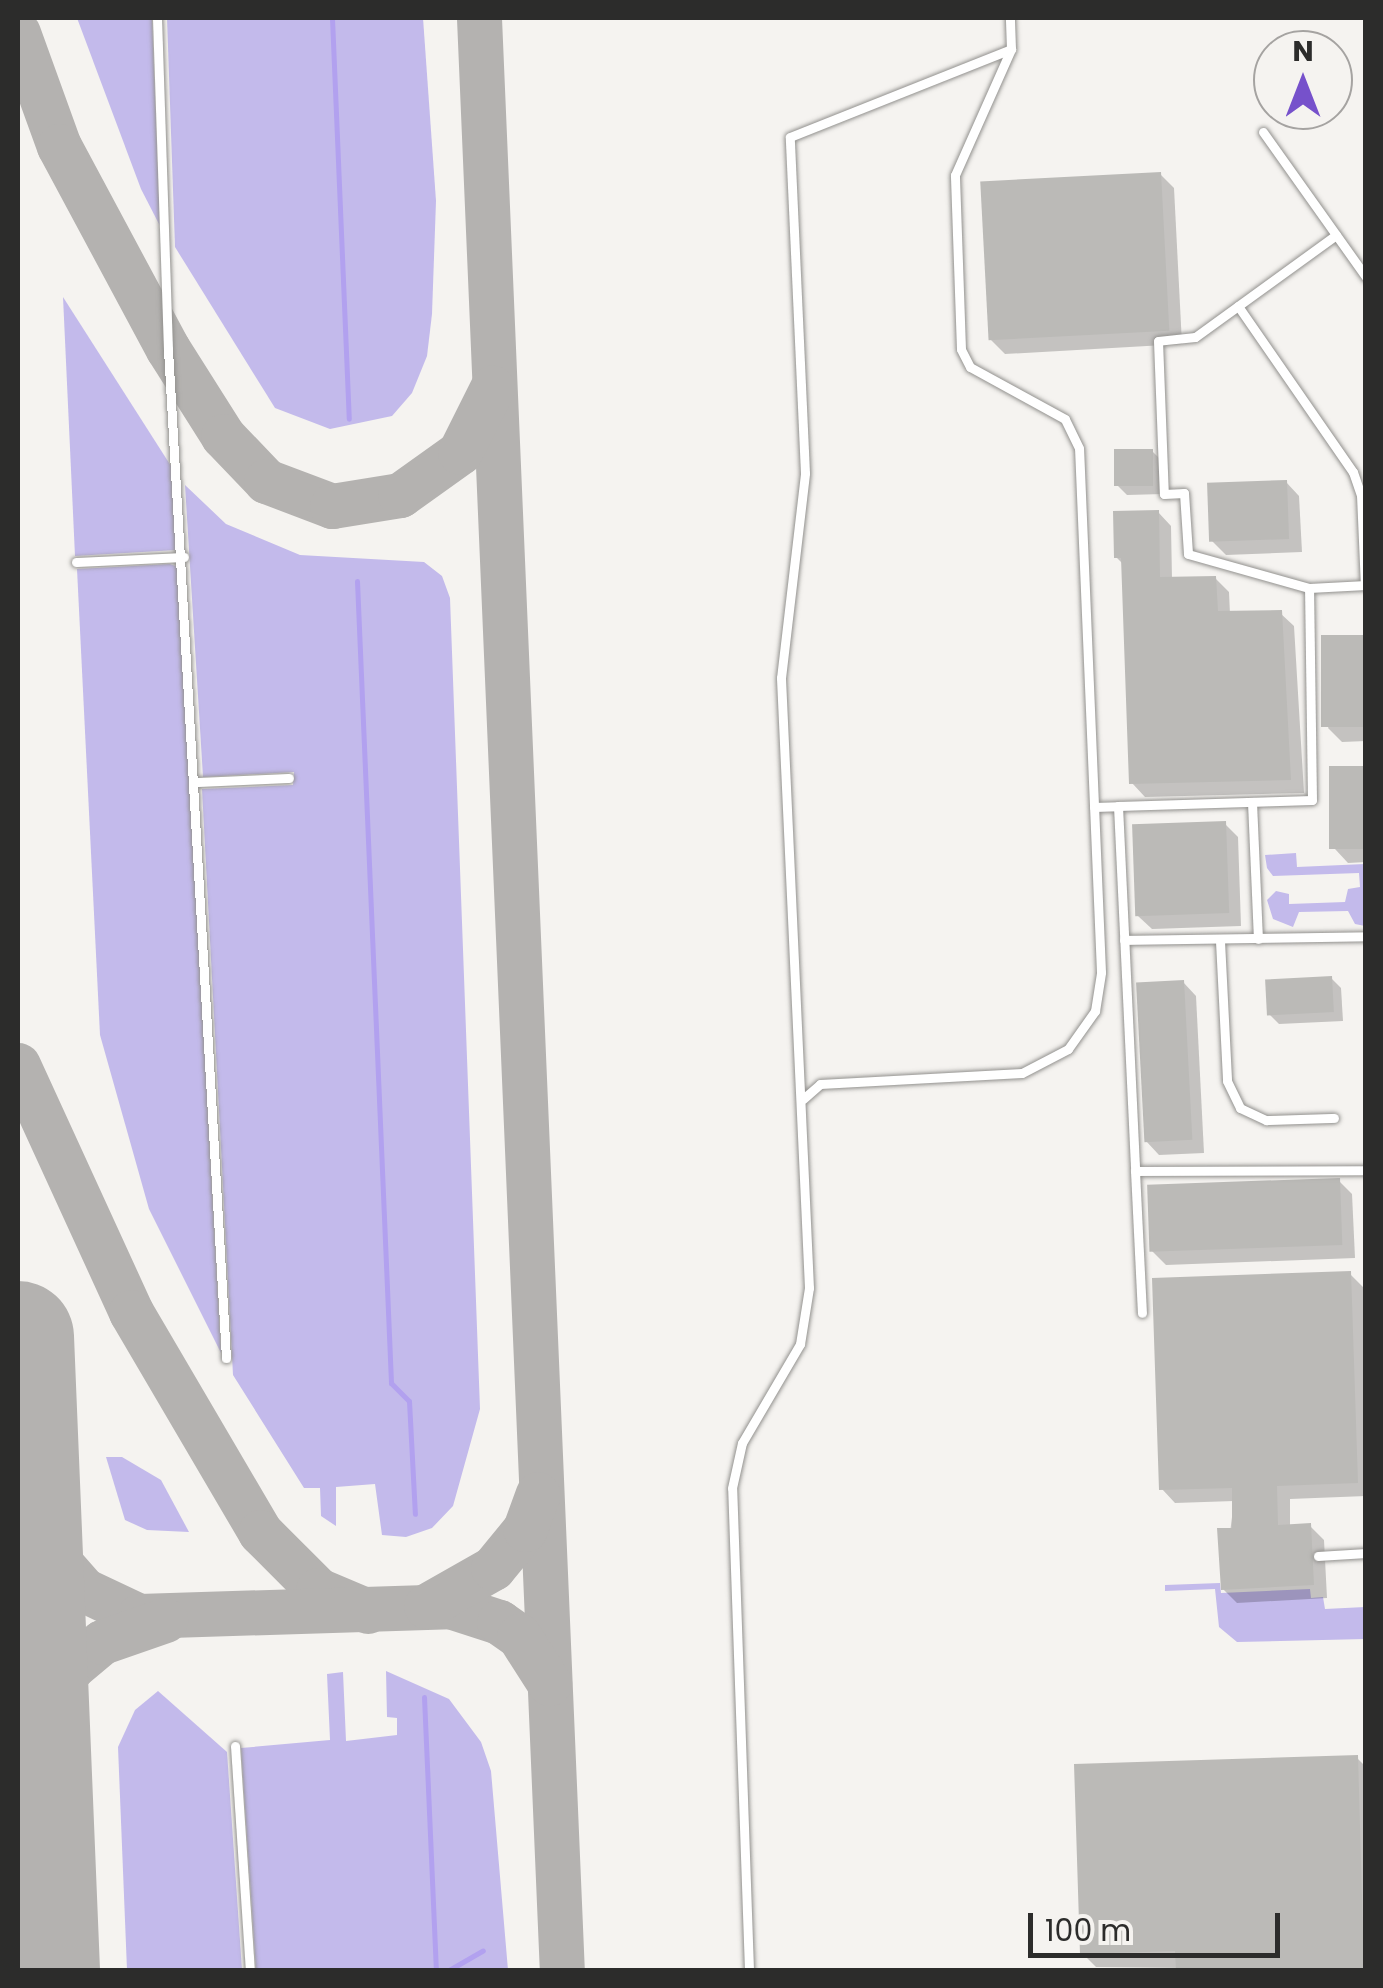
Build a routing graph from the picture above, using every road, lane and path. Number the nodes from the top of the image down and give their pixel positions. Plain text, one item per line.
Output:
1 (157, 18) edge
2 (1010, 18) edge
3 (1011, 49) junction
4 (1263, 132) dead end
5 (1336, 235) junction
6 (1366, 277) edge
7 (1238, 306) junction
8 (184, 556) junction
9 (76, 562) dead end
10 (1365, 585) edge
11 (1309, 588) junction
12 (289, 778) dead end
13 (196, 782) junction
14 (1252, 802) junction
15 (1118, 806) junction
16 (1094, 808) junction
17 (1366, 936) edge
18 (1258, 939) junction
19 (1124, 940) junction
20 (1220, 940) junction
21 (801, 1103) junction
22 (1334, 1118) dead end
23 (1366, 1170) edge
24 (1134, 1171) junction
25 (1142, 1312) dead end
26 (226, 1358) dead end
27 (1366, 1553) edge
28 (1318, 1556) dead end
29 (235, 1746) dead end
30 (250, 1970) edge
31 (750, 1970) edge

1 - 8 lane
2 - 3 lane
3 - 16 lane
3 - 21 lane
4 - 5 lane
5 - 6 lane
5 - 7 lane
7 - 10 lane
7 - 11 lane
8 - 9 lane
8 - 13 lane
10 - 11 lane
11 - 14 lane
12 - 13 lane
13 - 26 lane
14 - 15 lane
14 - 18 lane
15 - 16 lane
15 - 19 lane
16 - 21 lane
17 - 18 lane
18 - 20 lane
19 - 20 lane
19 - 24 lane
20 - 22 lane
21 - 31 lane
23 - 24 lane
24 - 25 lane
27 - 28 lane
29 - 30 lane

